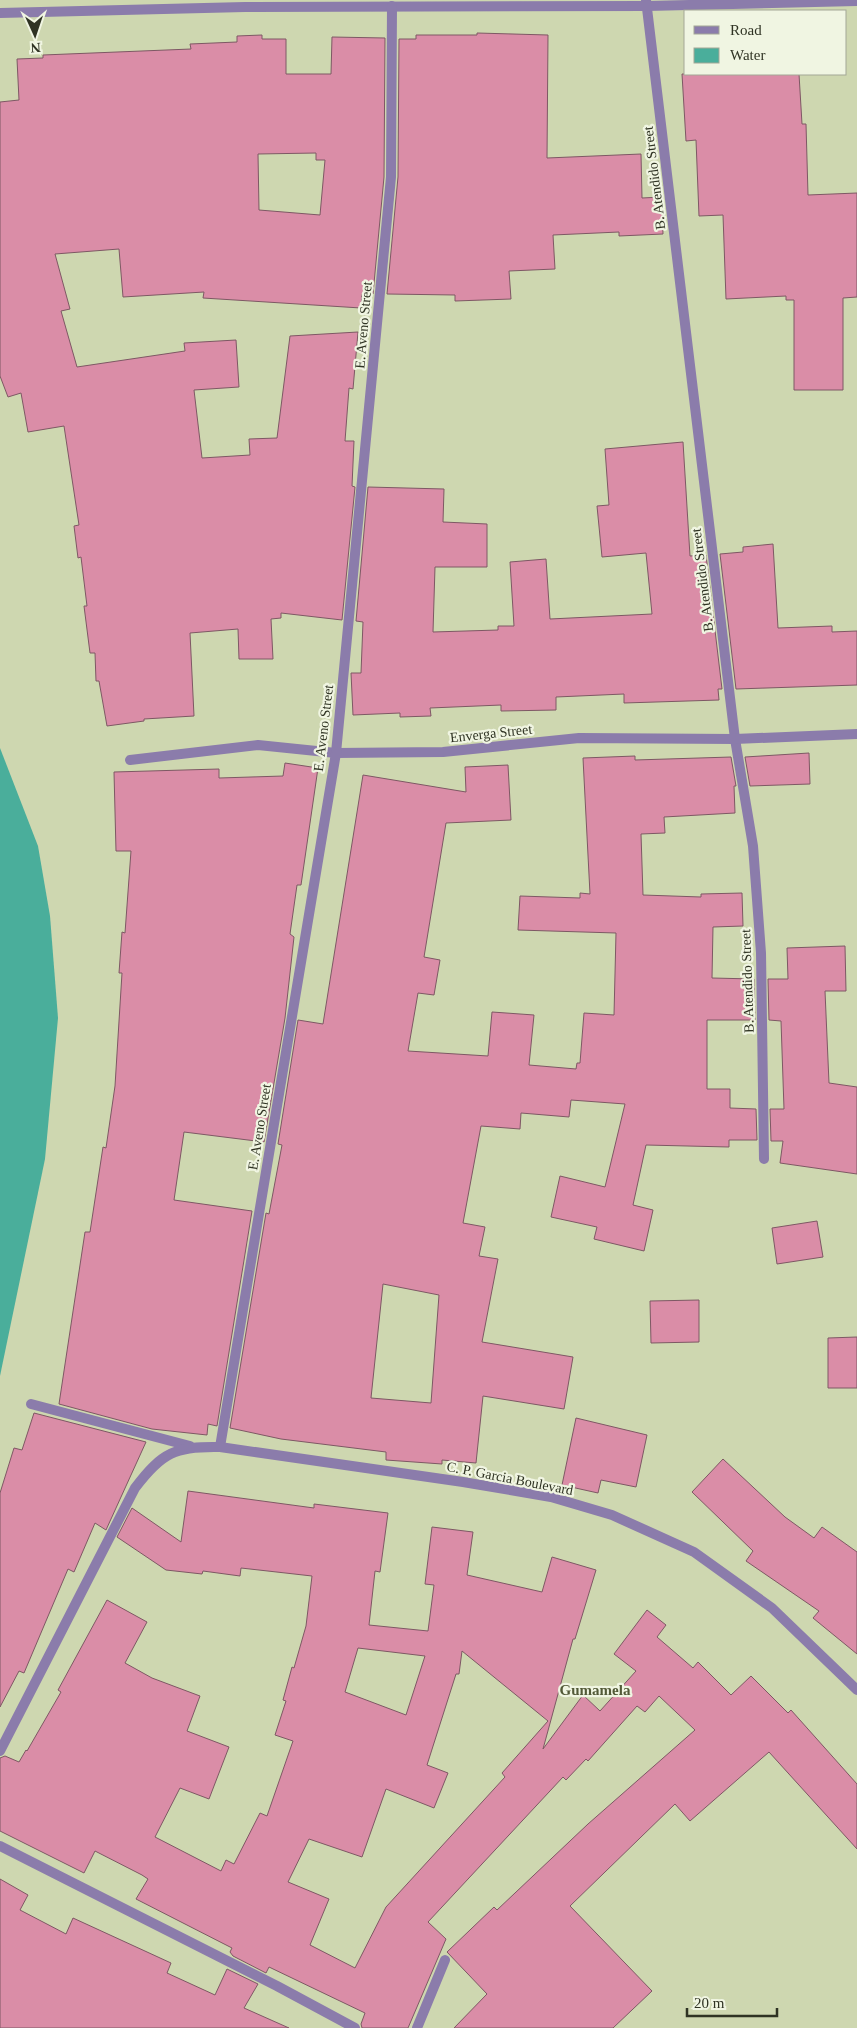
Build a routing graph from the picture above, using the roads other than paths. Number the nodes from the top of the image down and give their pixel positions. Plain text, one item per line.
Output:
1 (857, 1) edge
2 (647, 3) edge
3 (392, 6) junction
4 (0, 13) edge
5 (857, 734) edge
6 (735, 738) junction
7 (336, 753) junction
8 (130, 760) dead end
9 (764, 1159) dead end
10 (31, 1404) dead end
11 (190, 1446) junction
12 (220, 1447) junction
13 (857, 1690) edge
14 (0, 1752) edge
15 (0, 1846) edge
16 (445, 1960) dead end
17 (354, 2028) edge
18 (417, 2028) edge

1 - 2 street
2 - 3 street
2 - 6 street, B. Atendido Street
3 - 4 street
3 - 7 street, E. Aveno Street
5 - 6 street, Enverga Street
6 - 7 street, Enverga Street
6 - 9 street, B. Atendido Street
7 - 8 street, Enverga Street
7 - 12 street, E. Aveno Street
10 - 11 street
11 - 12 street, C. P. Garcia Boulevard
11 - 14 street
12 - 13 street, C. P. Garcia Boulevard
15 - 17 street
16 - 18 street

